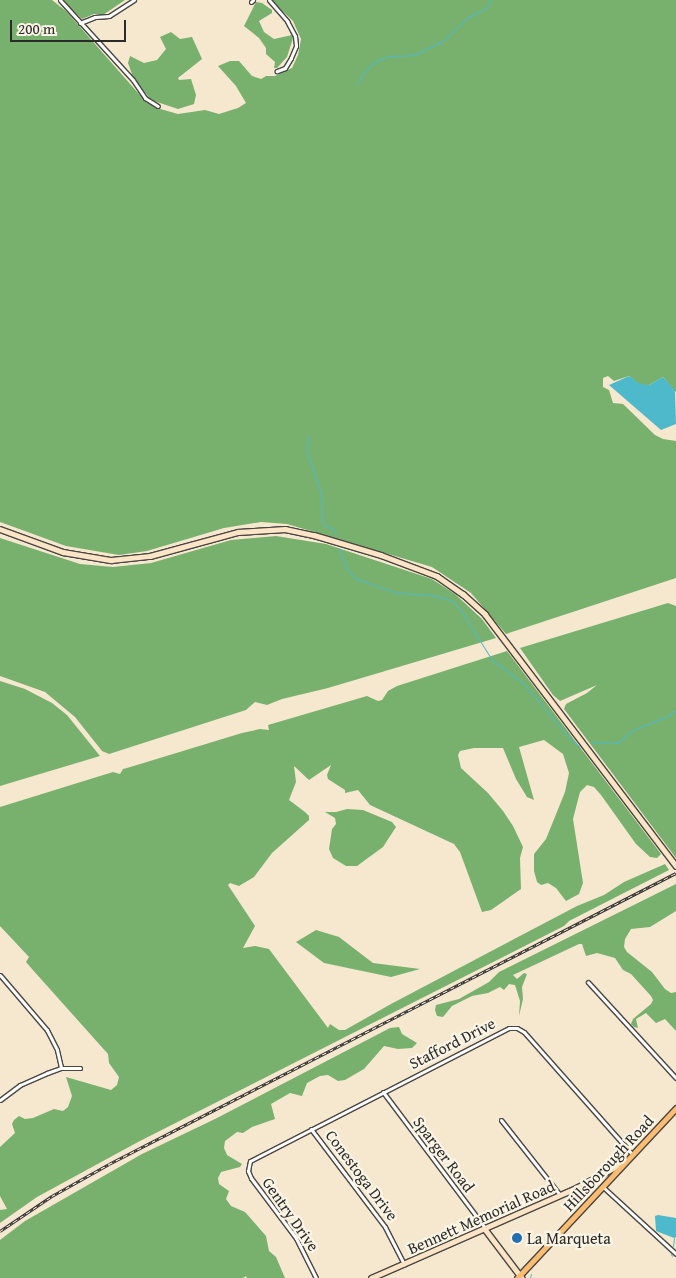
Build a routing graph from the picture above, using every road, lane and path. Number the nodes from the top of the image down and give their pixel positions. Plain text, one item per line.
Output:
1 (60, 0) edge
2 (134, 0) edge
3 (269, 0) edge
4 (79, 23) junction
5 (276, 71) dead end
6 (158, 106) dead end
7 (0, 529) edge
8 (676, 866) edge
9 (0, 975) edge
10 (588, 982) dead end
11 (61, 1068) junction
12 (80, 1068) dead end
13 (676, 1078) edge
14 (383, 1092) junction
15 (0, 1100) edge
16 (676, 1108) edge
17 (501, 1120) dead end
18 (311, 1128) junction
19 (632, 1155) junction
20 (626, 1161) junction
21 (249, 1164) joint
22 (602, 1187) junction
23 (560, 1195) junction
24 (485, 1229) junction
25 (676, 1254) edge
26 (404, 1264) junction
27 (520, 1277) edge
28 (316, 1278) edge
29 (371, 1278) edge

1 - 4 street
2 - 4 street
3 - 5 street
4 - 6 street
7 - 8 street
9 - 11 street
10 - 13 street
11 - 12 street
11 - 15 street
14 - 18 street, Stafford Drive
14 - 19 street, Stafford Drive
14 - 24 street, Sparger Road
16 - 19 main road, Hillsborough Road
17 - 23 street
18 - 21 street, Stafford Drive
18 - 26 street, Conestoga Drive
19 - 20 main road, Hillsborough Road
20 - 22 main road, Hillsborough Road
20 - 23 street, Bennett Memorial Road
21 - 28 street, Gentry Drive
22 - 25 street
22 - 27 main road, Hillsborough Road
23 - 24 street, Bennett Memorial Road
24 - 26 street, Bennett Memorial Road
24 - 27 street, Sparger Road
26 - 29 street, Bennett Memorial Road

